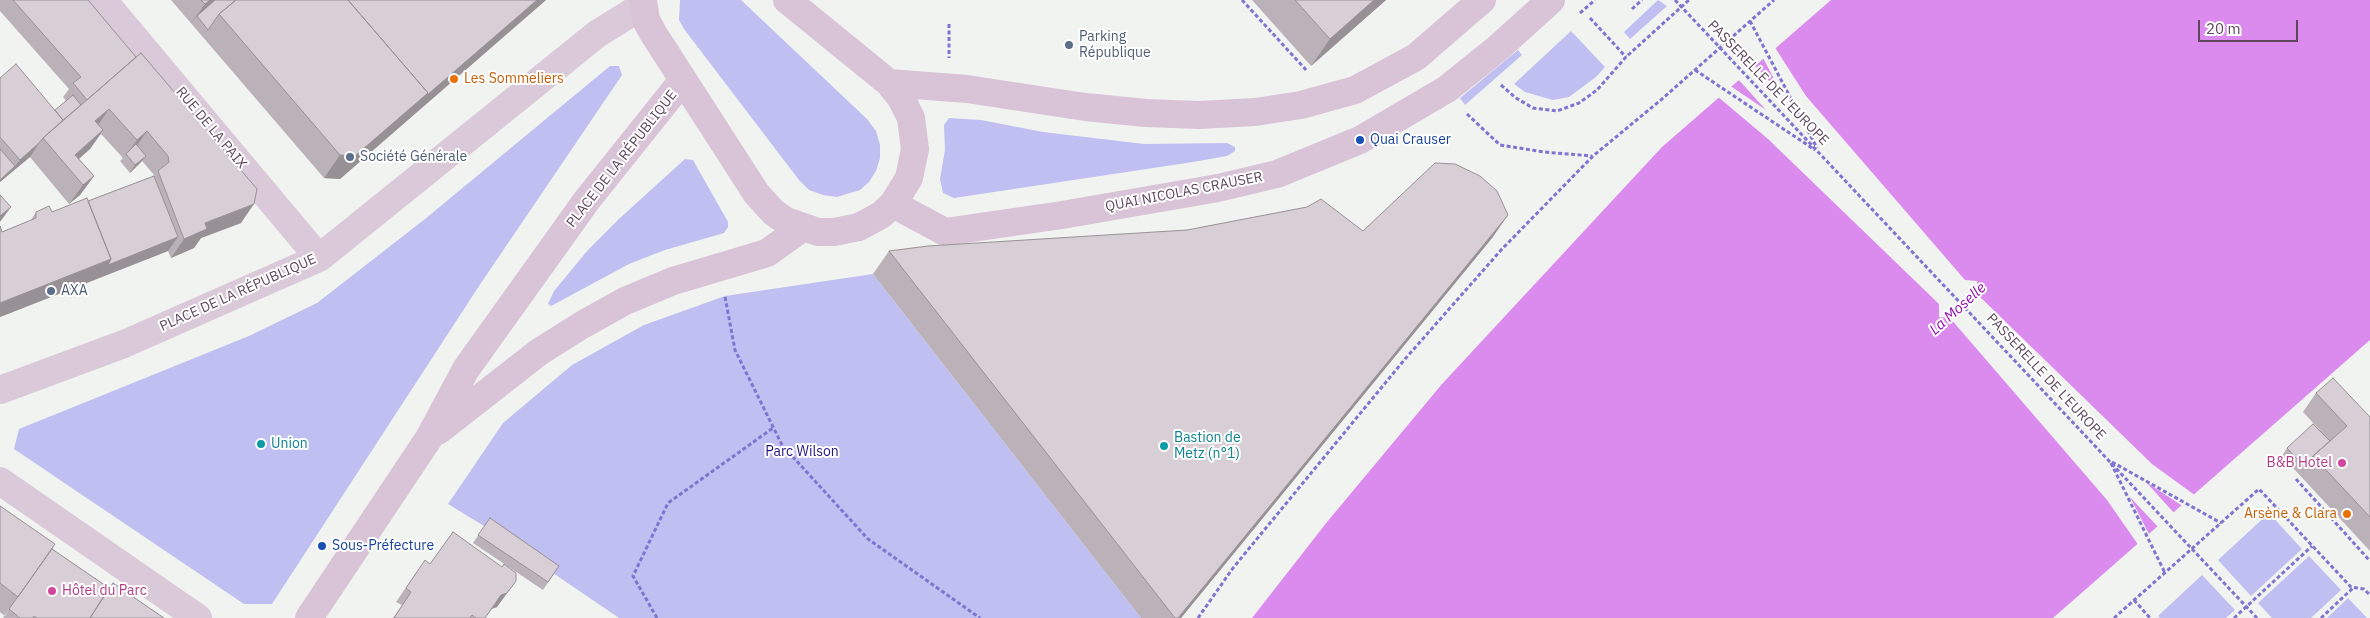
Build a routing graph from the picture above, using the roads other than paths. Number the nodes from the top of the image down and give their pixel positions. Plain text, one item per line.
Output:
1 (103, 0) edge
2 (787, 0) edge
3 (1482, 0) edge
4 (1551, 0) edge
5 (642, 3) edge
6 (684, 80) junction
7 (889, 83) junction
8 (893, 204) junction
9 (802, 228) junction
10 (319, 258) junction
11 (0, 390) edge
12 (429, 438) junction
13 (0, 481) edge
14 (198, 618) edge
15 (309, 618) edge

1 - 10 street, RUE DE LA PAIX
2 - 7 main road, PLACE DE LA RÉPUBLIQUE
3 - 7 main road
4 - 8 main road, QUAI NICOLAS CRAUSER
5 - 6 main road, PLACE DE LA RÉPUBLIQUE
5 - 10 street, PLACE DE LA RÉPUBLIQUE
6 - 9 main road, PLACE DE LA RÉPUBLIQUE
6 - 12 main road, PLACE DE LA RÉPUBLIQUE
7 - 8 main road, PLACE DE LA RÉPUBLIQUE
8 - 9 main road, PLACE DE LA RÉPUBLIQUE
9 - 12 main road, PLACE DE LA RÉPUBLIQUE
10 - 11 street, PLACE DE LA RÉPUBLIQUE
12 - 15 main road, PLACE DE LA RÉPUBLIQUE
13 - 14 street

